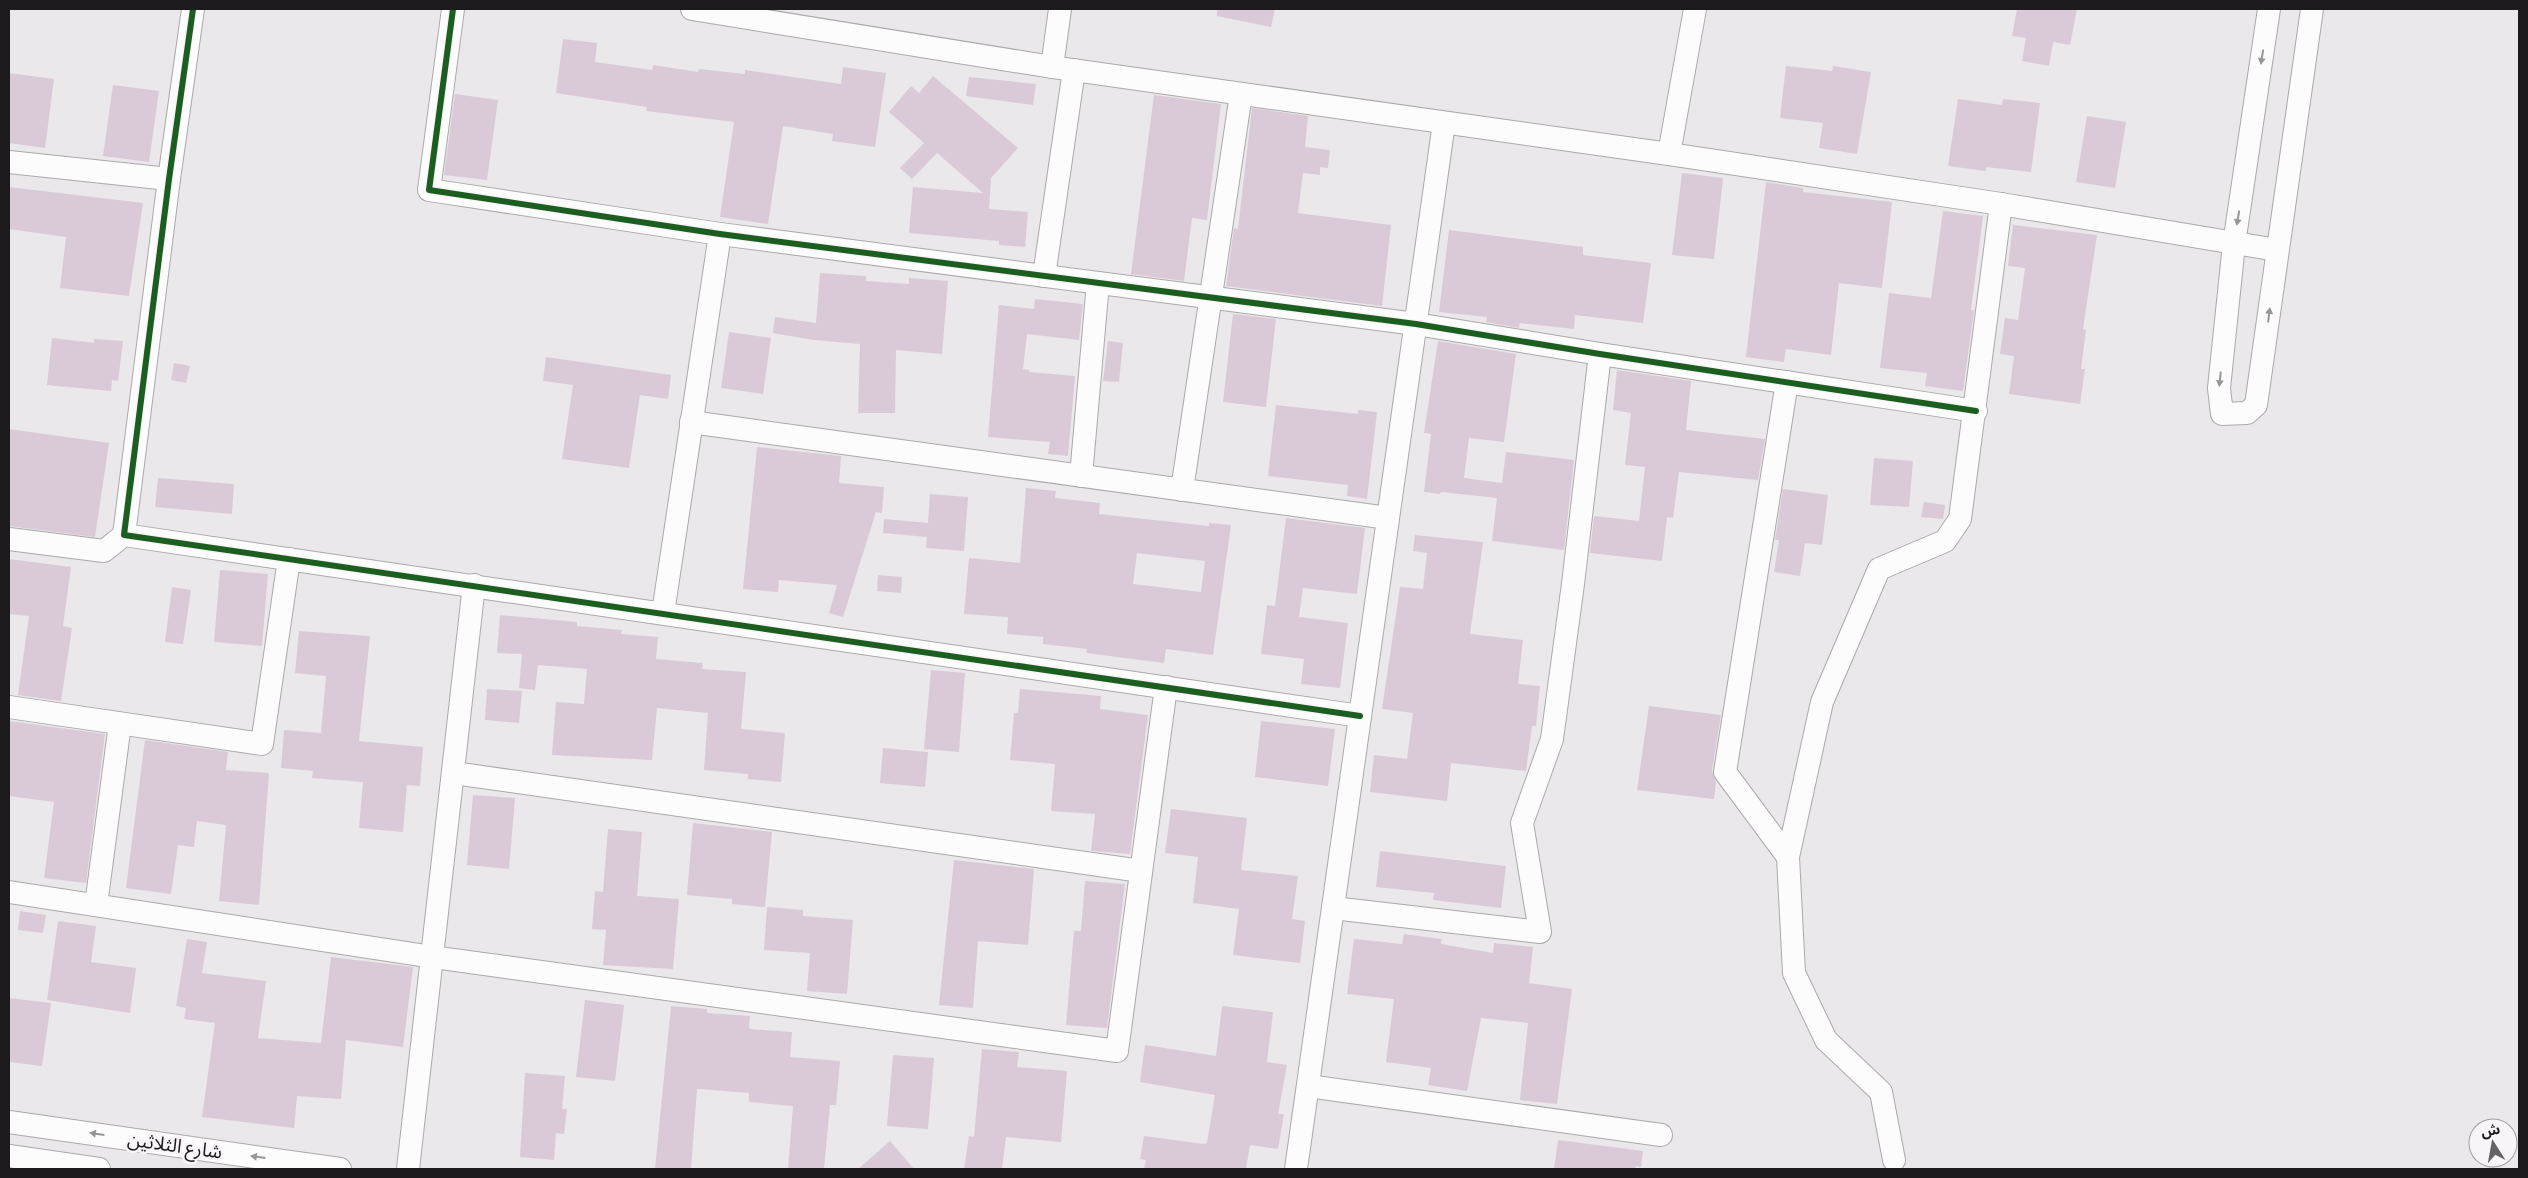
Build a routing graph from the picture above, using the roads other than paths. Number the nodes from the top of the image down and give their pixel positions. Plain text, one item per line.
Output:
1 (189, 9) edge
2 (453, 9) edge
3 (692, 9) edge
4 (1060, 9) edge
5 (1695, 9) edge
6 (2269, 9) edge
7 (2312, 9) edge
8 (1063, 69) junction
9 (1241, 94) junction
10 (1444, 123) junction
11 (1669, 154) junction
12 (9, 162) edge
13 (169, 178) junction
14 (2001, 204) junction
15 (720, 234) junction
16 (2234, 244) junction
17 (2277, 250) junction
18 (1044, 276) junction
19 (1098, 283) junction
20 (1210, 297) junction
21 (1416, 324) junction
22 (1600, 354) junction
23 (1787, 382) junction
24 (1976, 411) junction
25 (691, 422) junction
26 (1081, 476) junction
27 (1182, 490) junction
28 (1388, 518) junction
29 (124, 535) junction
30 (9, 539) edge
31 (289, 559) junction
32 (474, 585) junction
33 (663, 613) junction
34 (1166, 688) junction
35 (9, 707) edge
36 (1360, 716) junction
37 (120, 724) junction
38 (454, 773) junction
39 (1788, 857) junction
40 (1142, 870) junction
41 (9, 892) edge
42 (96, 905) junction
43 (1333, 908) junction
44 (433, 956) junction
45 (1308, 1086) junction
46 (9, 1122) edge
47 (1661, 1135) dead end
48 (9, 1156) edge
49 (1894, 1160) dead end
50 (100, 1169) edge
51 (340, 1169) edge
52 (408, 1169) edge
53 (1296, 1169) edge

1 - 13 street
2 - 15 street
3 - 8 street
4 - 8 street
5 - 11 street
6 -> 16 street
7 - 17 street
8 - 9 street
8 - 18 street
9 - 10 street
9 - 20 street
10 - 11 street
10 - 21 street
11 - 14 street
12 - 13 street
13 - 29 street
14 - 16 street
14 - 24 street
15 - 18 street
15 - 25 street
16 - 17 street
16 -> 17 street
18 - 19 street
19 - 20 street
19 - 26 street
20 - 21 street
20 - 27 street
21 - 22 street
21 - 28 street
22 - 23 street
22 - 43 street
23 - 24 street
23 - 39 street
24 - 39 street
25 - 26 street
25 - 33 street
26 - 27 street
27 - 28 street
28 - 36 street
29 - 30 street
29 - 31 street
31 - 32 street
31 - 37 street
32 - 33 street
32 - 38 street
33 - 34 street
34 - 36 street
34 - 40 street
35 - 37 street
36 - 43 street
37 - 42 street
38 - 40 street
38 - 44 street
39 - 49 street
40 - 44 street
41 - 42 street
42 - 44 street
43 - 45 street
44 - 52 street
45 - 47 street
45 - 53 street
51 -> 46 street, شارع الثلاثين
48 - 50 street

